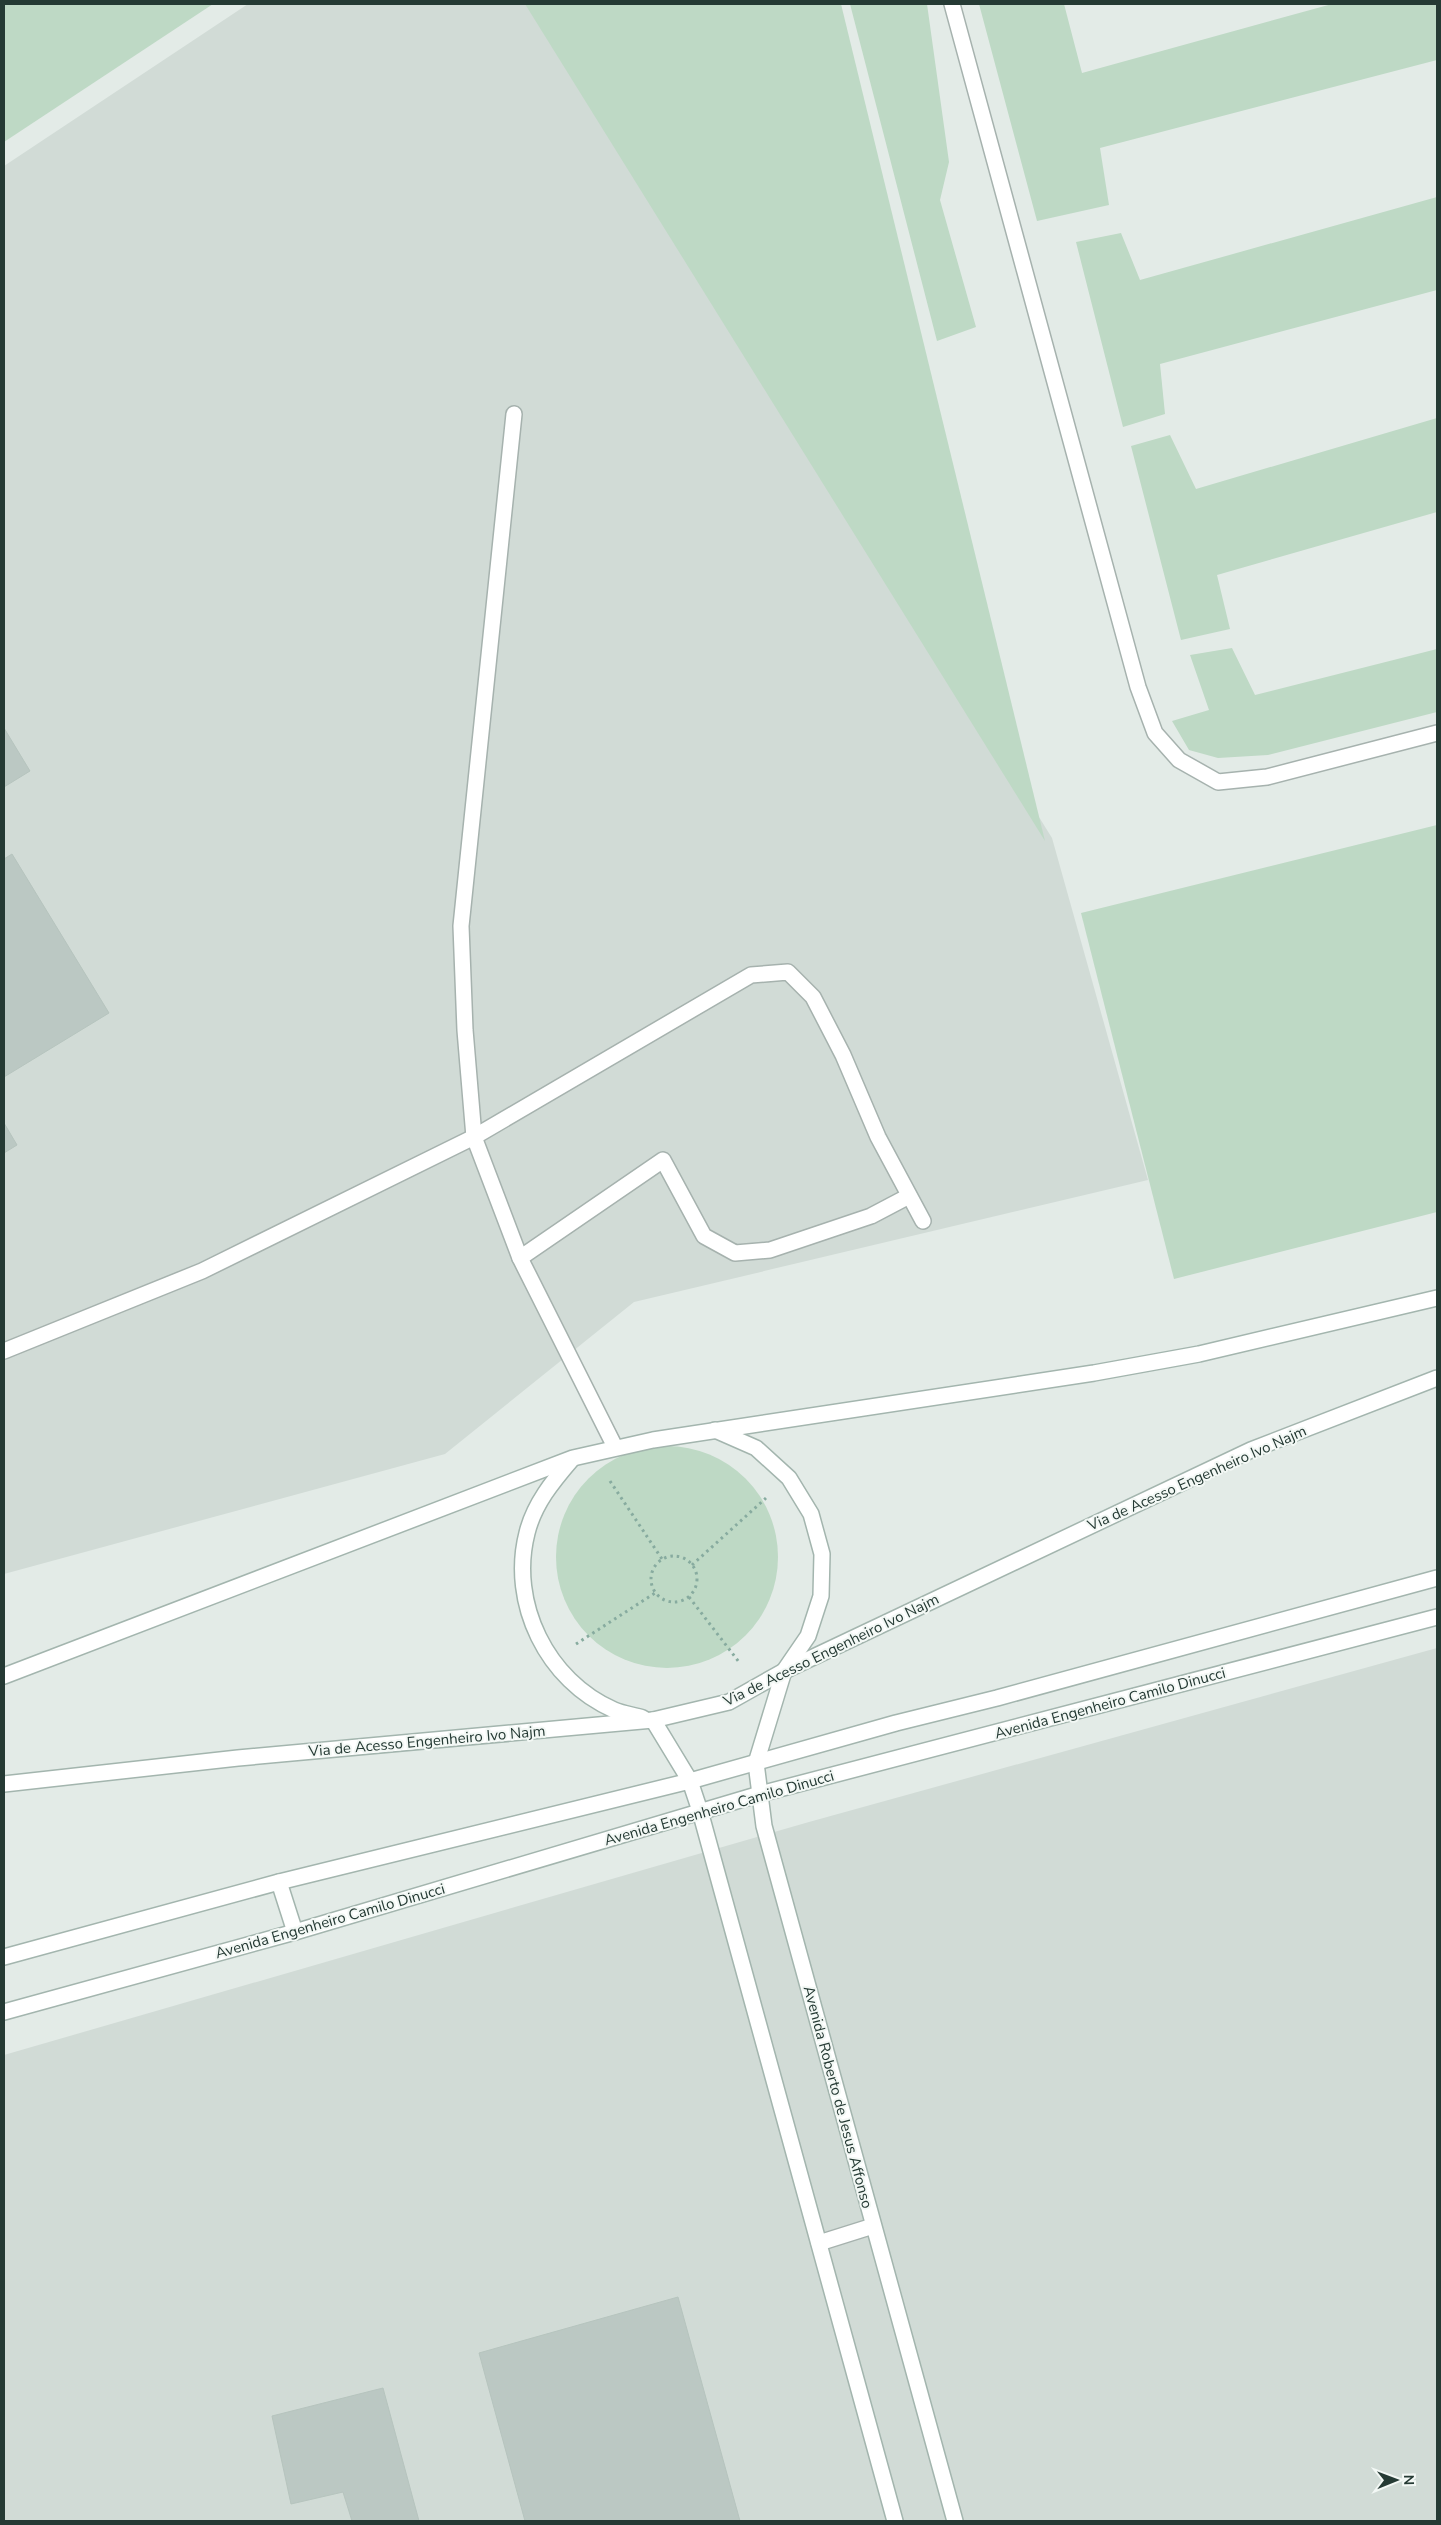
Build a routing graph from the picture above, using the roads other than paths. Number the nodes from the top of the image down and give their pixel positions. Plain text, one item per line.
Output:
1 (952, 4) edge
2 (514, 414) dead end
3 (1437, 733) edge
4 (474, 1136) junction
5 (909, 1196) junction
6 (922, 1221) dead end
7 (520, 1258) junction
8 (1437, 1298) edge
9 (4, 1351) edge
10 (1437, 1378) edge
11 (716, 1430) junction
12 (615, 1448) junction
13 (573, 1458) junction
14 (1437, 1578) edge
15 (1437, 1618) edge
16 (784, 1671) junction
17 (4, 1676) edge
18 (653, 1720) junction
19 (756, 1763) junction
20 (690, 1781) junction
21 (4, 1784) edge
22 (760, 1794) junction
23 (700, 1811) junction
24 (278, 1882) junction
25 (294, 1932) junction
26 (4, 1957) edge
27 (4, 2012) edge
28 (874, 2226) junction
29 (819, 2243) junction
30 (895, 2521) edge
31 (955, 2521) edge

1 - 3 street
2 - 4 street
4 - 5 street
4 - 7 street
4 - 9 street
5 - 6 street
5 - 7 street
7 - 12 street
8 - 11 street
10 - 16 street, Via de Acesso Engenheiro Ivo Najm
11 - 12 street
11 - 16 street
12 - 13 street
13 - 17 street
13 - 18 street
14 - 19 street
15 - 22 street, Avenida Engenheiro Camilo Dinucci
16 - 18 street, Via de Acesso Engenheiro Ivo Najm
16 - 19 street, Avenida Roberto de Jesus Affonso
18 - 20 street
18 - 21 street, Via de Acesso Engenheiro Ivo Najm
19 - 20 street
19 - 22 street, Avenida Roberto de Jesus Affonso
20 - 23 street
20 - 24 street
22 - 23 street, Avenida Engenheiro Camilo Dinucci
22 - 28 street, Avenida Roberto de Jesus Affonso
23 - 25 street, Avenida Engenheiro Camilo Dinucci
23 - 29 street
24 - 25 street
24 - 26 street
25 - 27 street, Avenida Engenheiro Camilo Dinucci
28 - 29 street
28 - 31 street, Avenida Roberto de Jesus Affonso
29 - 30 street

